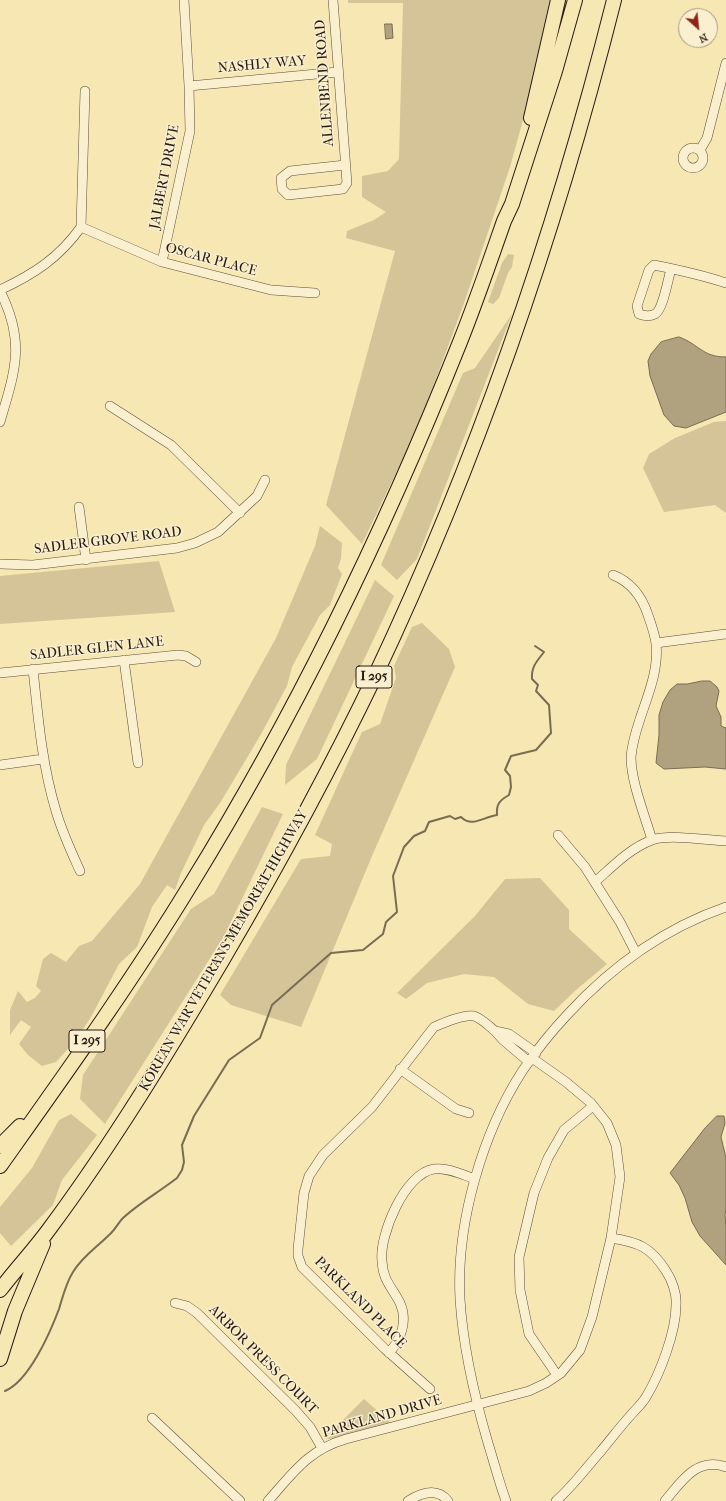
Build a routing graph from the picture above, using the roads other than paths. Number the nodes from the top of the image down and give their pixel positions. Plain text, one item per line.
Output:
1 (184, 0) edge
2 (333, 0) edge
3 (558, 0) edge
4 (575, 0) edge
5 (614, 0) edge
6 (726, 63) edge
7 (338, 72) junction
8 (189, 86) junction
9 (85, 91) dead end
10 (700, 150) dead end
11 (345, 165) junction
12 (504, 221) junction
13 (81, 226) junction
14 (162, 262) junction
15 (671, 268) junction
16 (726, 283) edge
17 (0, 290) edge
18 (315, 293) dead end
19 (110, 406) dead end
20 (0, 422) edge
21 (265, 480) dead end
22 (79, 507) dead end
23 (240, 513) junction
24 (86, 560) junction
25 (0, 564) edge
26 (613, 575) dead end
27 (726, 634) edge
28 (656, 643) junction
29 (124, 660) junction
30 (196, 662) dead end
31 (33, 669) junction
32 (0, 673) edge
33 (43, 759) junction
34 (138, 763) dead end
35 (0, 765) edge
36 (558, 835) dead end
37 (652, 840) junction
38 (726, 841) edge
39 (80, 871) dead end
40 (595, 882) junction
41 (726, 907) edge
42 (636, 953) junction
43 (532, 1058) junction
44 (400, 1069) junction
45 (48, 1099) junction
46 (593, 1106) junction
47 (469, 1113) dead end
48 (0, 1146) edge
49 (0, 1166) edge
50 (475, 1179) junction
51 (48, 1230) junction
52 (611, 1238) junction
53 (0, 1290) edge
54 (175, 1303) dead end
55 (389, 1353) junction
56 (0, 1360) edge
57 (557, 1375) junction
58 (430, 1389) dead end
59 (477, 1405) junction
60 (152, 1418) dead end
61 (322, 1448) junction
62 (726, 1467) edge
63 (240, 1501) edge
64 (268, 1501) edge
65 (408, 1501) edge
66 (448, 1501) edge
67 (506, 1501) edge
68 (556, 1501) edge
69 (665, 1501) edge

1 - 8 street, JALBERT DRIVE
2 - 7 street, ALLENBEND ROAD
3 - 12 highway
4 - 12 highway
5 - 51 highway, KOREAN WAR VETERANS MEMORIAL HIGHWAY / I 295
6 - 10 street
7 - 8 street, NASHLY WAY
7 - 11 street, ALLENBEND ROAD
8 - 14 street, JALBERT DRIVE
9 - 13 street
11 - 11 street, ALLENBEND ROAD
12 - 45 highway, I 295
13 - 14 street, OSCAR PLACE
13 - 17 street
14 - 18 street, OSCAR PLACE
15 - 15 street
15 - 16 street
17 - 20 street
19 - 23 street
21 - 23 street, SADLER GROVE ROAD
22 - 24 street
23 - 24 street, SADLER GROVE ROAD
24 - 25 street, SADLER GROVE ROAD
26 - 28 street
27 - 28 street
28 - 37 street
29 - 30 street, SADLER GLEN LANE
29 - 31 street, SADLER GLEN LANE
29 - 34 street
31 - 32 street, SADLER GLEN LANE
31 - 33 street
33 - 35 street
33 - 39 street
36 - 40 street
37 - 38 street
37 - 40 street
40 - 42 street
41 - 42 street
42 - 43 street
43 - 44 street, PARKLAND PLACE
43 - 46 street, PARKLAND PLACE
43 - 50 street
44 - 47 street
44 - 55 street, PARKLAND PLACE
45 - 48 highway
45 - 49 highway, I 295
46 - 52 street, PARKLAND PLACE
46 - 57 street
50 - 55 street
50 - 59 street
51 - 53 highway, KOREAN WAR VETERANS MEMORIAL HIGHWAY / I 295
51 - 56 highway
52 - 57 street, PARKLAND DRIVE
52 - 68 street
54 - 61 street, ARBOR PRESS COURT
55 - 58 street, PARKLAND PLACE
57 - 59 street, PARKLAND DRIVE
59 - 61 street, PARKLAND DRIVE
59 - 67 street
60 - 63 street
61 - 64 street, PARKLAND DRIVE
62 - 69 street
65 - 66 street

